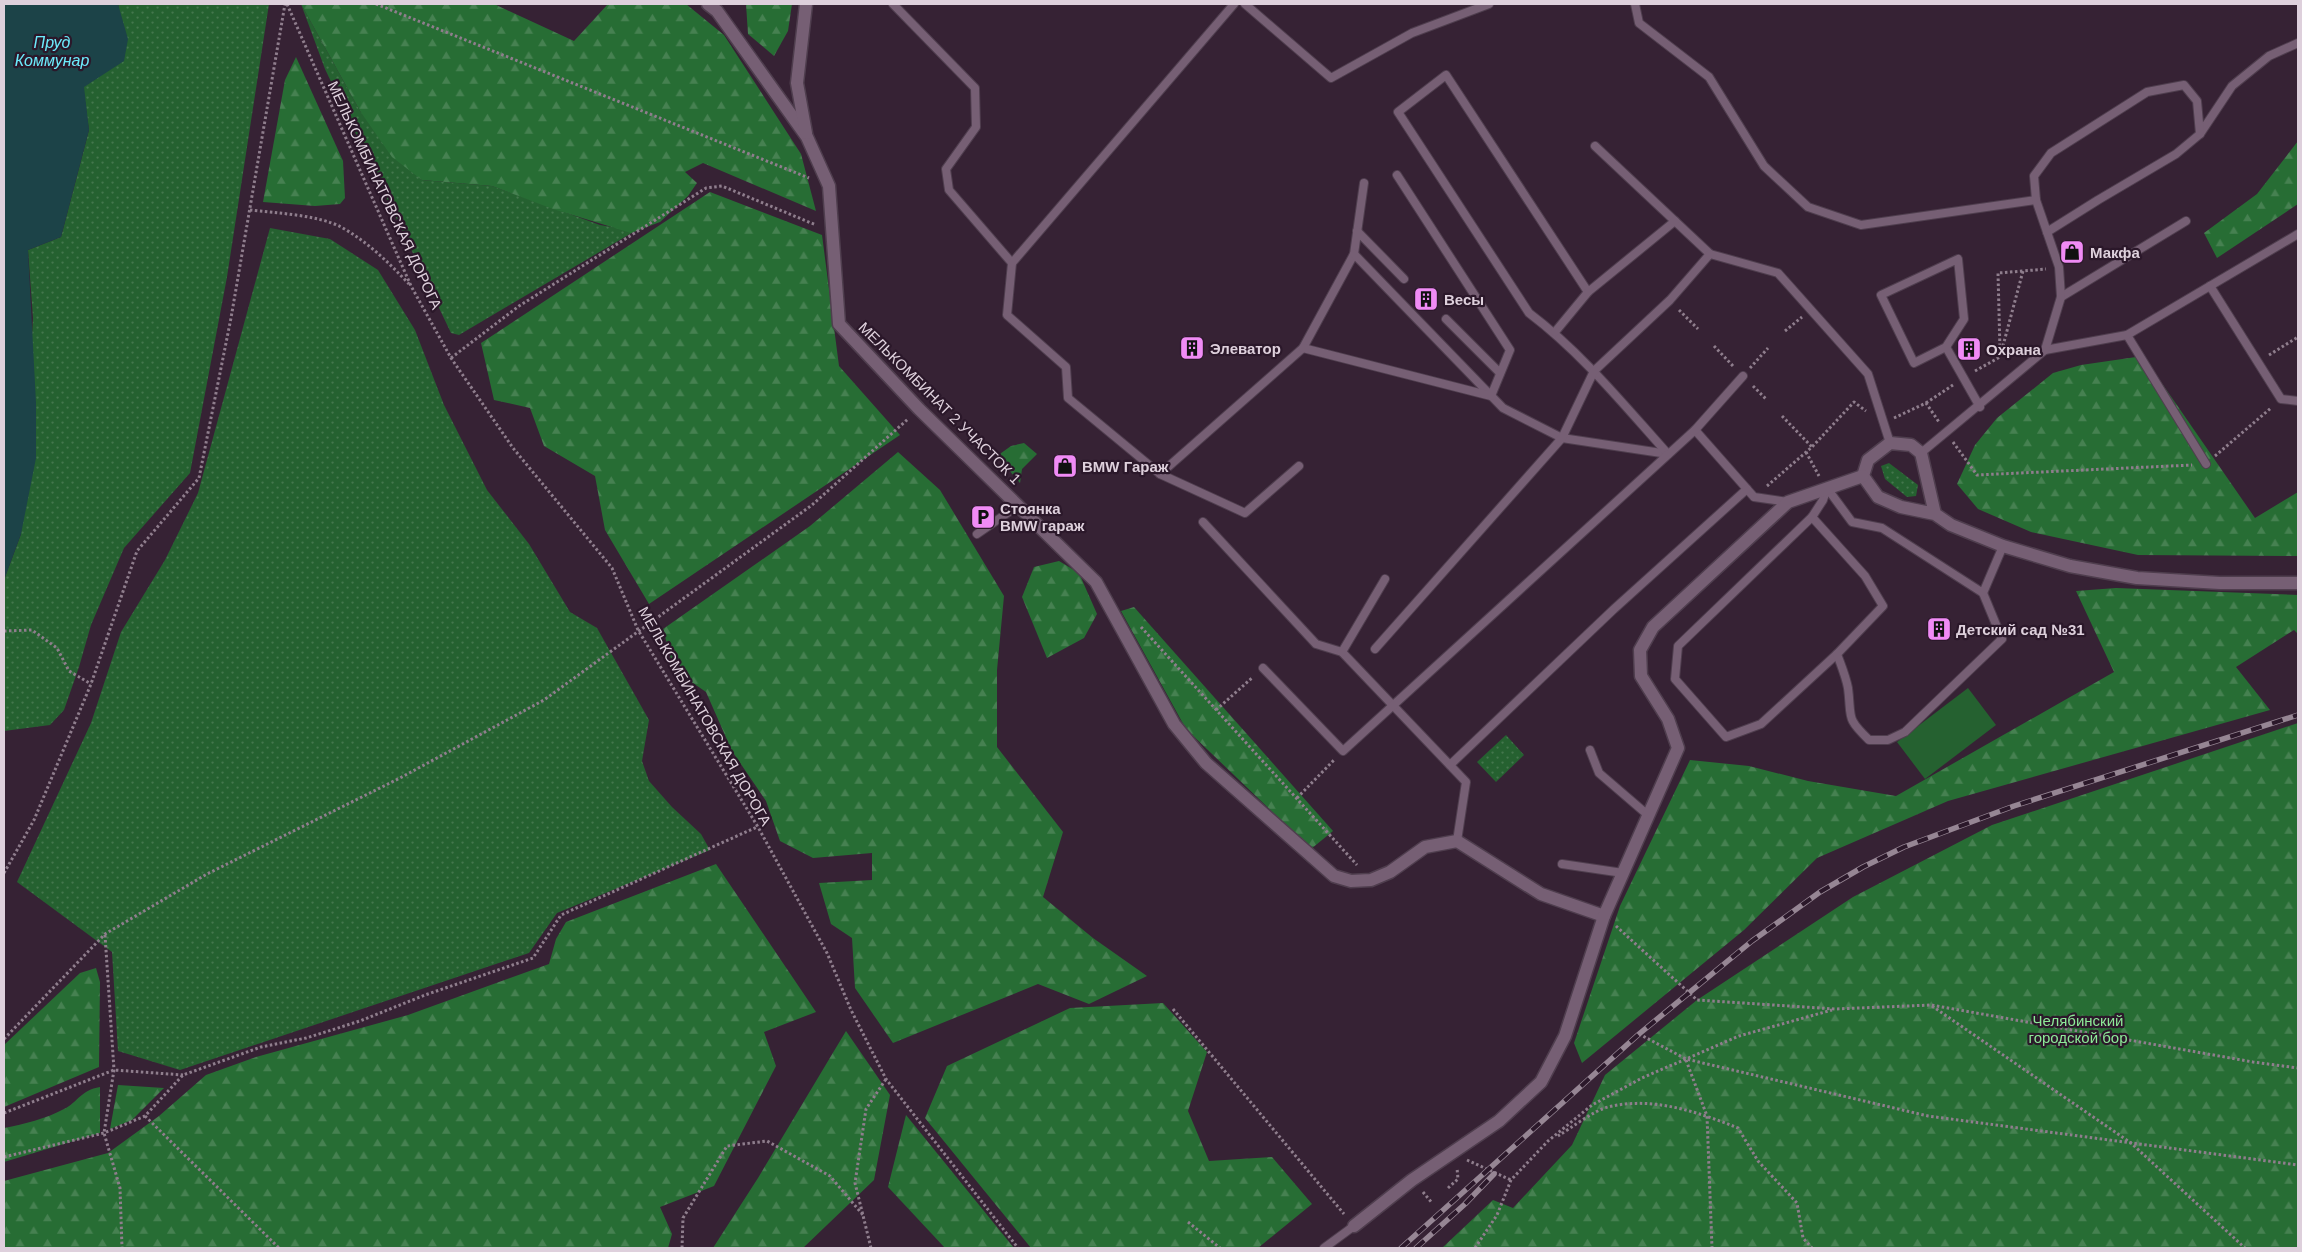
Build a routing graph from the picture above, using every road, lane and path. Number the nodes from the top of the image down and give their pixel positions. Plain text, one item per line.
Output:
1 (286, 4) edge
2 (376, 4) edge
3 (708, 4) edge
4 (806, 4) edge
5 (893, 4) edge
6 (1234, 4) edge
7 (1245, 4) edge
8 (1489, 4) edge
9 (1635, 4) edge
10 (2298, 44) edge
11 (2200, 134) junction
12 (807, 137) junction
13 (1595, 146) dead end
14 (1397, 175) dead end
15 (1364, 183) dead end
16 (829, 186) junction
17 (2036, 200) junction
18 (250, 210) junction
19 (1675, 221) junction
20 (2186, 221) dead end
21 (1357, 231) junction
22 (832, 232) junction
23 (2047, 232) junction
24 (2298, 234) edge
25 (1354, 254) junction
26 (1710, 254) junction
27 (1012, 263) junction
28 (2059, 267) junction
29 (2023, 271) junction
30 (1404, 279) dead end
31 (411, 286) junction
32 (2210, 286) junction
33 (1588, 292) junction
34 (2061, 297) junction
35 (1670, 300) junction
36 (1810, 309) junction
37 (1446, 319) dead end
38 (1698, 329) dead end
39 (1785, 331) dead end
40 (1555, 332) junction
41 (2127, 335) junction
42 (2298, 337) edge
43 (1946, 347) junction
44 (1303, 348) junction
45 (1768, 348) dead end
46 (2045, 350) junction
47 (2000, 357) junction
48 (451, 358) junction
49 (2258, 362) junction
50 (1594, 371) junction
51 (1500, 373) junction
52 (1743, 376) joint
53 (1964, 377) junction
54 (1491, 396) junction
55 (2281, 399) junction
56 (2298, 402) edge
57 (1926, 403) junction
58 (1980, 407) junction
59 (919, 409) junction
60 (1782, 416) dead end
61 (1883, 424) junction
62 (1695, 430) junction
63 (1946, 431) junction
64 (1562, 438) junction
65 (1890, 443) junction
66 (1812, 447) junction
67 (1806, 452) junction
68 (1921, 453) junction
69 (1668, 454) junction
70 (2206, 464) junction
71 (1299, 466) dead end
72 (1160, 474) junction
73 (1863, 476) junction
74 (1827, 488) junction
75 (1747, 489) junction
76 (1754, 497) junction
77 (1788, 502) junction
78 (1019, 505) junction
79 (1935, 514) junction
80 (1812, 517) junction
81 (1204, 522) dead end
82 (977, 534) dead end
83 (2003, 546) junction
84 (1385, 579) dead end
85 (2298, 583) edge
86 (1983, 593) junction
87 (1137, 623) dead end
88 (638, 630) junction
89 (4, 632) edge
90 (1375, 649) dead end
91 (1342, 652) junction
92 (1838, 654) junction
93 (1263, 668) joint
94 (91, 684) junction
95 (1394, 706) junction
96 (1216, 710) junction
97 (1590, 750) dead end
98 (1343, 751) junction
99 (1450, 765) junction
100 (1297, 798) junction
101 (1648, 816) junction
102 (758, 827) junction
103 (1457, 841) junction
104 (1562, 864) dead end
105 (1623, 873) junction
106 (4, 874) edge
107 (1371, 880) junction
108 (1604, 916) junction
109 (105, 934) junction
110 (1930, 1005) junction
111 (1172, 1009) dead end
112 (1835, 1009) junction
113 (1639, 1034) dead end
114 (4, 1039) edge
115 (1686, 1059) junction
116 (2298, 1068) edge
117 (114, 1070) junction
118 (184, 1075) junction
119 (886, 1079) junction
120 (4, 1113) edge
121 (144, 1116) junction
122 (1707, 1116) junction
123 (104, 1133) junction
124 (1548, 1141) junction
125 (2131, 1142) junction
126 (4, 1157) edge
127 (2298, 1165) edge
128 (1483, 1168) dead end
129 (1458, 1179) dead end
130 (1511, 1180) junction
131 (1418, 1187) dead end
132 (1448, 1188) dead end
133 (1432, 1202) dead end
134 (863, 1215) junction
135 (1188, 1222) dead end
136 (1354, 1226) junction
137 (122, 1248) edge
138 (279, 1248) edge
139 (682, 1248) edge
140 (871, 1248) edge
141 (1018, 1248) edge
142 (1220, 1248) edge
143 (1324, 1248) edge
144 (1475, 1248) edge
145 (1712, 1248) edge
146 (1812, 1248) edge
147 (2245, 1248) edge

1 - 18 path
1 - 31 path, МЕЛЬКОМБИНАТОВСКАЯ ДОРОГА
2 - 16 path
3 - 12 street
4 - 12 street
5 - 27 lane
6 - 27 lane
7 - 8 lane
9 - 17 lane
10 - 11 lane
11 - 17 lane
11 - 23 lane
12 - 16 street, МЕЛЬКОМБИНАТ 2 УЧАСТОК 1
13 - 19 lane
14 - 51 lane
15 - 21 lane
16 - 22 street, МЕЛЬКОМБИНАТ 2 УЧАСТОК 1
17 - 23 lane
18 - 31 path
18 - 94 path
19 - 26 lane
19 - 33 lane
20 - 34 lane
21 - 25 lane
21 - 30 lane
22 - 48 path
22 - 59 street, МЕЛЬКОМБИНАТ 2 УЧАСТОК 1
23 - 28 lane
24 - 32 lane
25 - 44 lane
25 - 54 lane
26 - 35 lane
26 - 36 lane
27 - 72 lane
28 - 29 path
28 - 34 lane
29 - 47 path
29 - 47 path
31 - 48 path, МЕЛЬКОМБИНАТОВСКАЯ ДОРОГА
32 - 41 lane
32 - 49 lane
33 - 40 lane
33 - 40 lane
34 - 46 lane
35 - 38 path
35 - 50 lane
36 - 39 path
36 - 61 lane
37 - 51 lane
40 - 50 lane
41 - 46 lane
41 - 70 lane
42 - 49 path
43 - 43 lane
43 - 53 lane
44 - 54 lane
44 - 72 lane
45 - 52 path
46 - 58 lane
47 - 53 path
48 - 88 path, МЕЛЬКОМБИНАТОВСКАЯ ДОРОГА
49 - 55 lane
50 - 64 lane
50 - 69 lane
51 - 54 lane
52 - 62 lane
53 - 57 path
53 - 58 lane
54 - 64 lane
55 - 56 lane
55 - 70 path
57 - 61 path
57 - 63 path
58 - 63 lane
59 - 78 street, МЕЛЬКОМБИНАТ 2 УЧАСТОК 1
59 - 88 path
60 - 66 path
61 - 65 lane
61 - 66 path
62 - 69 lane
62 - 75 lane
63 - 68 lane
63 - 70 path
64 - 69 lane
64 - 90 lane
65 - 68 street
65 - 73 street
66 - 67 path
67 - 74 path
67 - 76 path
68 - 79 street
69 - 95 lane
71 - 72 lane
73 - 74 street
73 - 79 street
74 - 77 street
74 - 80 lane
74 - 86 lane
75 - 76 lane
75 - 99 lane
76 - 77 lane
77 - 101 street
78 - 82 lane
78 - 107 street, МЕЛЬКОМБИНАТ 2 УЧАСТОК 1
79 - 83 street
80 - 92 lane
80 - 92 lane
81 - 91 lane
83 - 85 street
83 - 86 lane
84 - 91 lane
86 - 92 lane
87 - 96 path
88 - 102 path, МЕЛЬКОМБИНАТОВСКАЯ ДОРОГА
88 - 109 path
89 - 94 path
91 - 95 lane
93 - 96 path
93 - 98 lane
94 - 106 path
95 - 98 lane
95 - 99 lane
96 - 100 path
97 - 101 lane
98 - 100 path
99 - 103 lane
100 - 107 path
101 - 105 street
102 - 118 path
102 - 119 path, МЕЛЬКОМБИНАТОВСКАЯ ДОРОГА
103 - 107 street, МЕЛЬКОМБИНАТ 2 УЧАСТОК 1
103 - 108 street
104 - 105 lane
105 - 108 street
108 - 112 path
108 - 136 street
109 - 114 path
109 - 117 path
110 - 112 path
110 - 116 path
110 - 125 path
111 - 136 path
112 - 115 path
113 - 115 path
115 - 122 path
115 - 124 path
115 - 125 path
117 - 118 path
117 - 120 path
117 - 123 path
118 - 121 path
119 - 134 path
119 - 141 path, МЕЛЬКОМБИНАТОВСКАЯ ДОРОГА
121 - 123 path
121 - 138 path
122 - 124 path
122 - 145 path
122 - 146 path
123 - 126 path
123 - 137 path
124 - 130 path
125 - 127 path
125 - 147 path
128 - 130 path
129 - 132 path
130 - 144 path
131 - 133 path
134 - 139 path
134 - 140 path
135 - 142 path
136 - 143 lane

